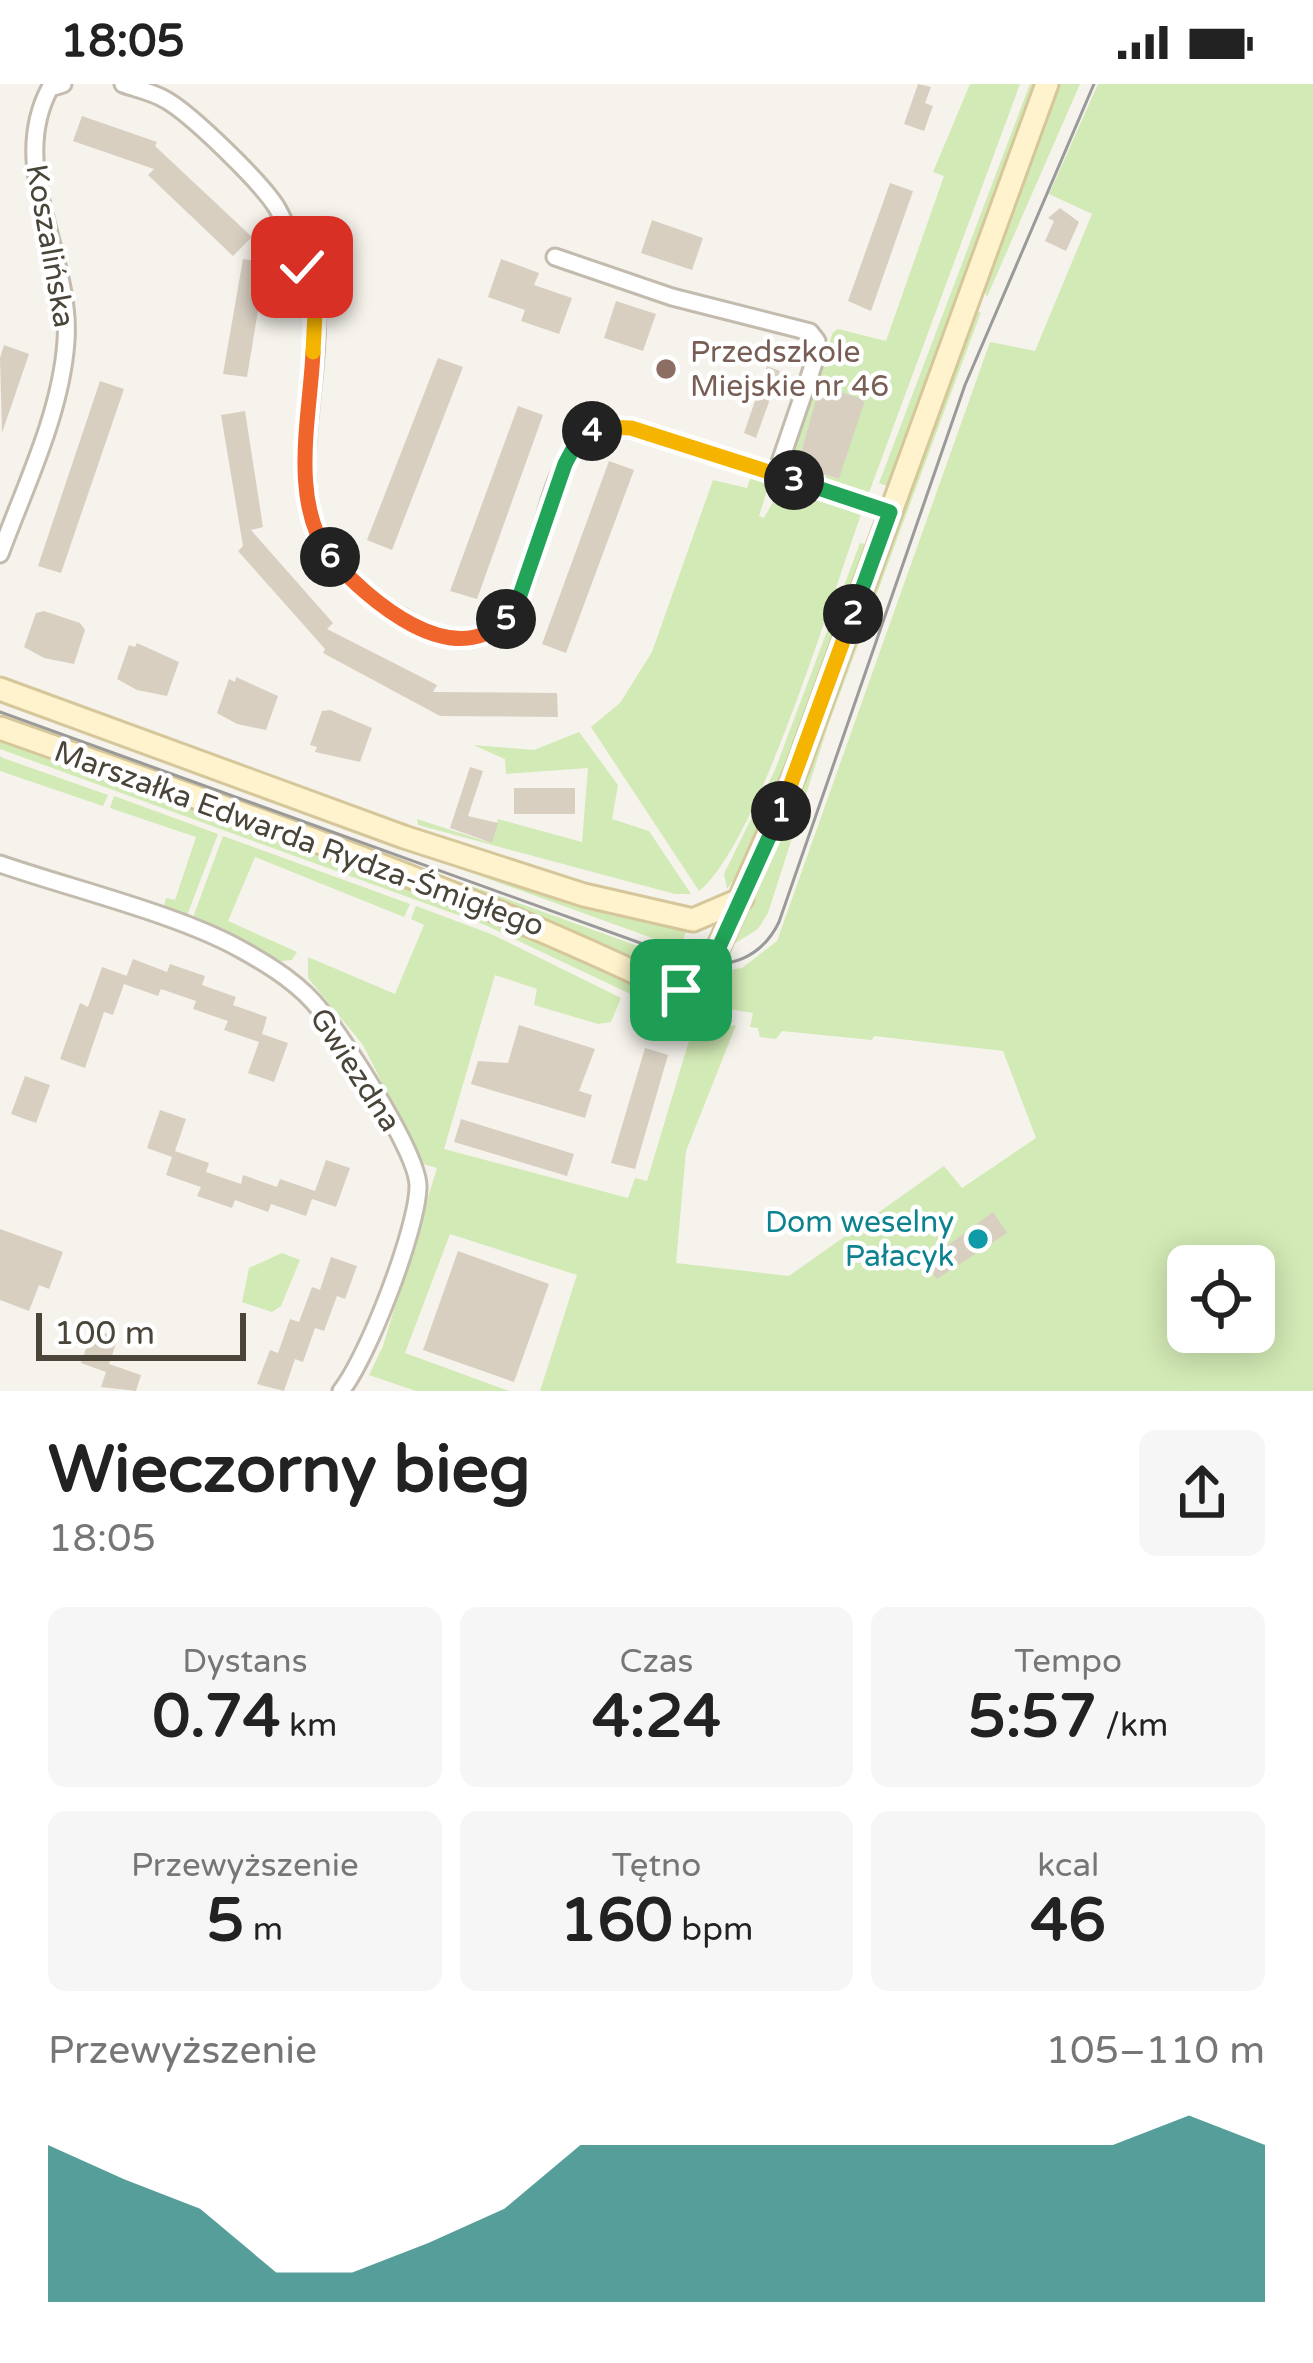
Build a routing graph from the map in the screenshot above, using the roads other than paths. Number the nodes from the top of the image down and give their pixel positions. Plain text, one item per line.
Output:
1 (63, 84) edge
2 (123, 84) edge
3 (1047, 84) edge
4 (555, 257) dead end
5 (776, 474) junction
6 (890, 512) junction
7 (0, 554) edge
8 (0, 689) edge
9 (0, 728) edge
10 (0, 864) edge
11 (742, 898) junction
12 (693, 920) junction
13 (714, 957) junction
14 (341, 1391) edge

1 - 7 street, Koszalińska
2 - 5 street
3 - 6 street, Marszałka Edwarda Rydza-Śmigłego
4 - 5 street
5 - 6 street
6 - 11 street, Marszałka Edwarda Rydza-Śmigłego
8 - 12 street, Marszałka Edwarda Rydza-Śmigłego
9 - 13 street, Marszałka Edwarda Rydza-Śmigłego
10 - 14 street, Gwiezdna
11 - 12 street
11 - 13 street, Marszałka Edwarda Rydza-Śmigłego
12 - 13 street

